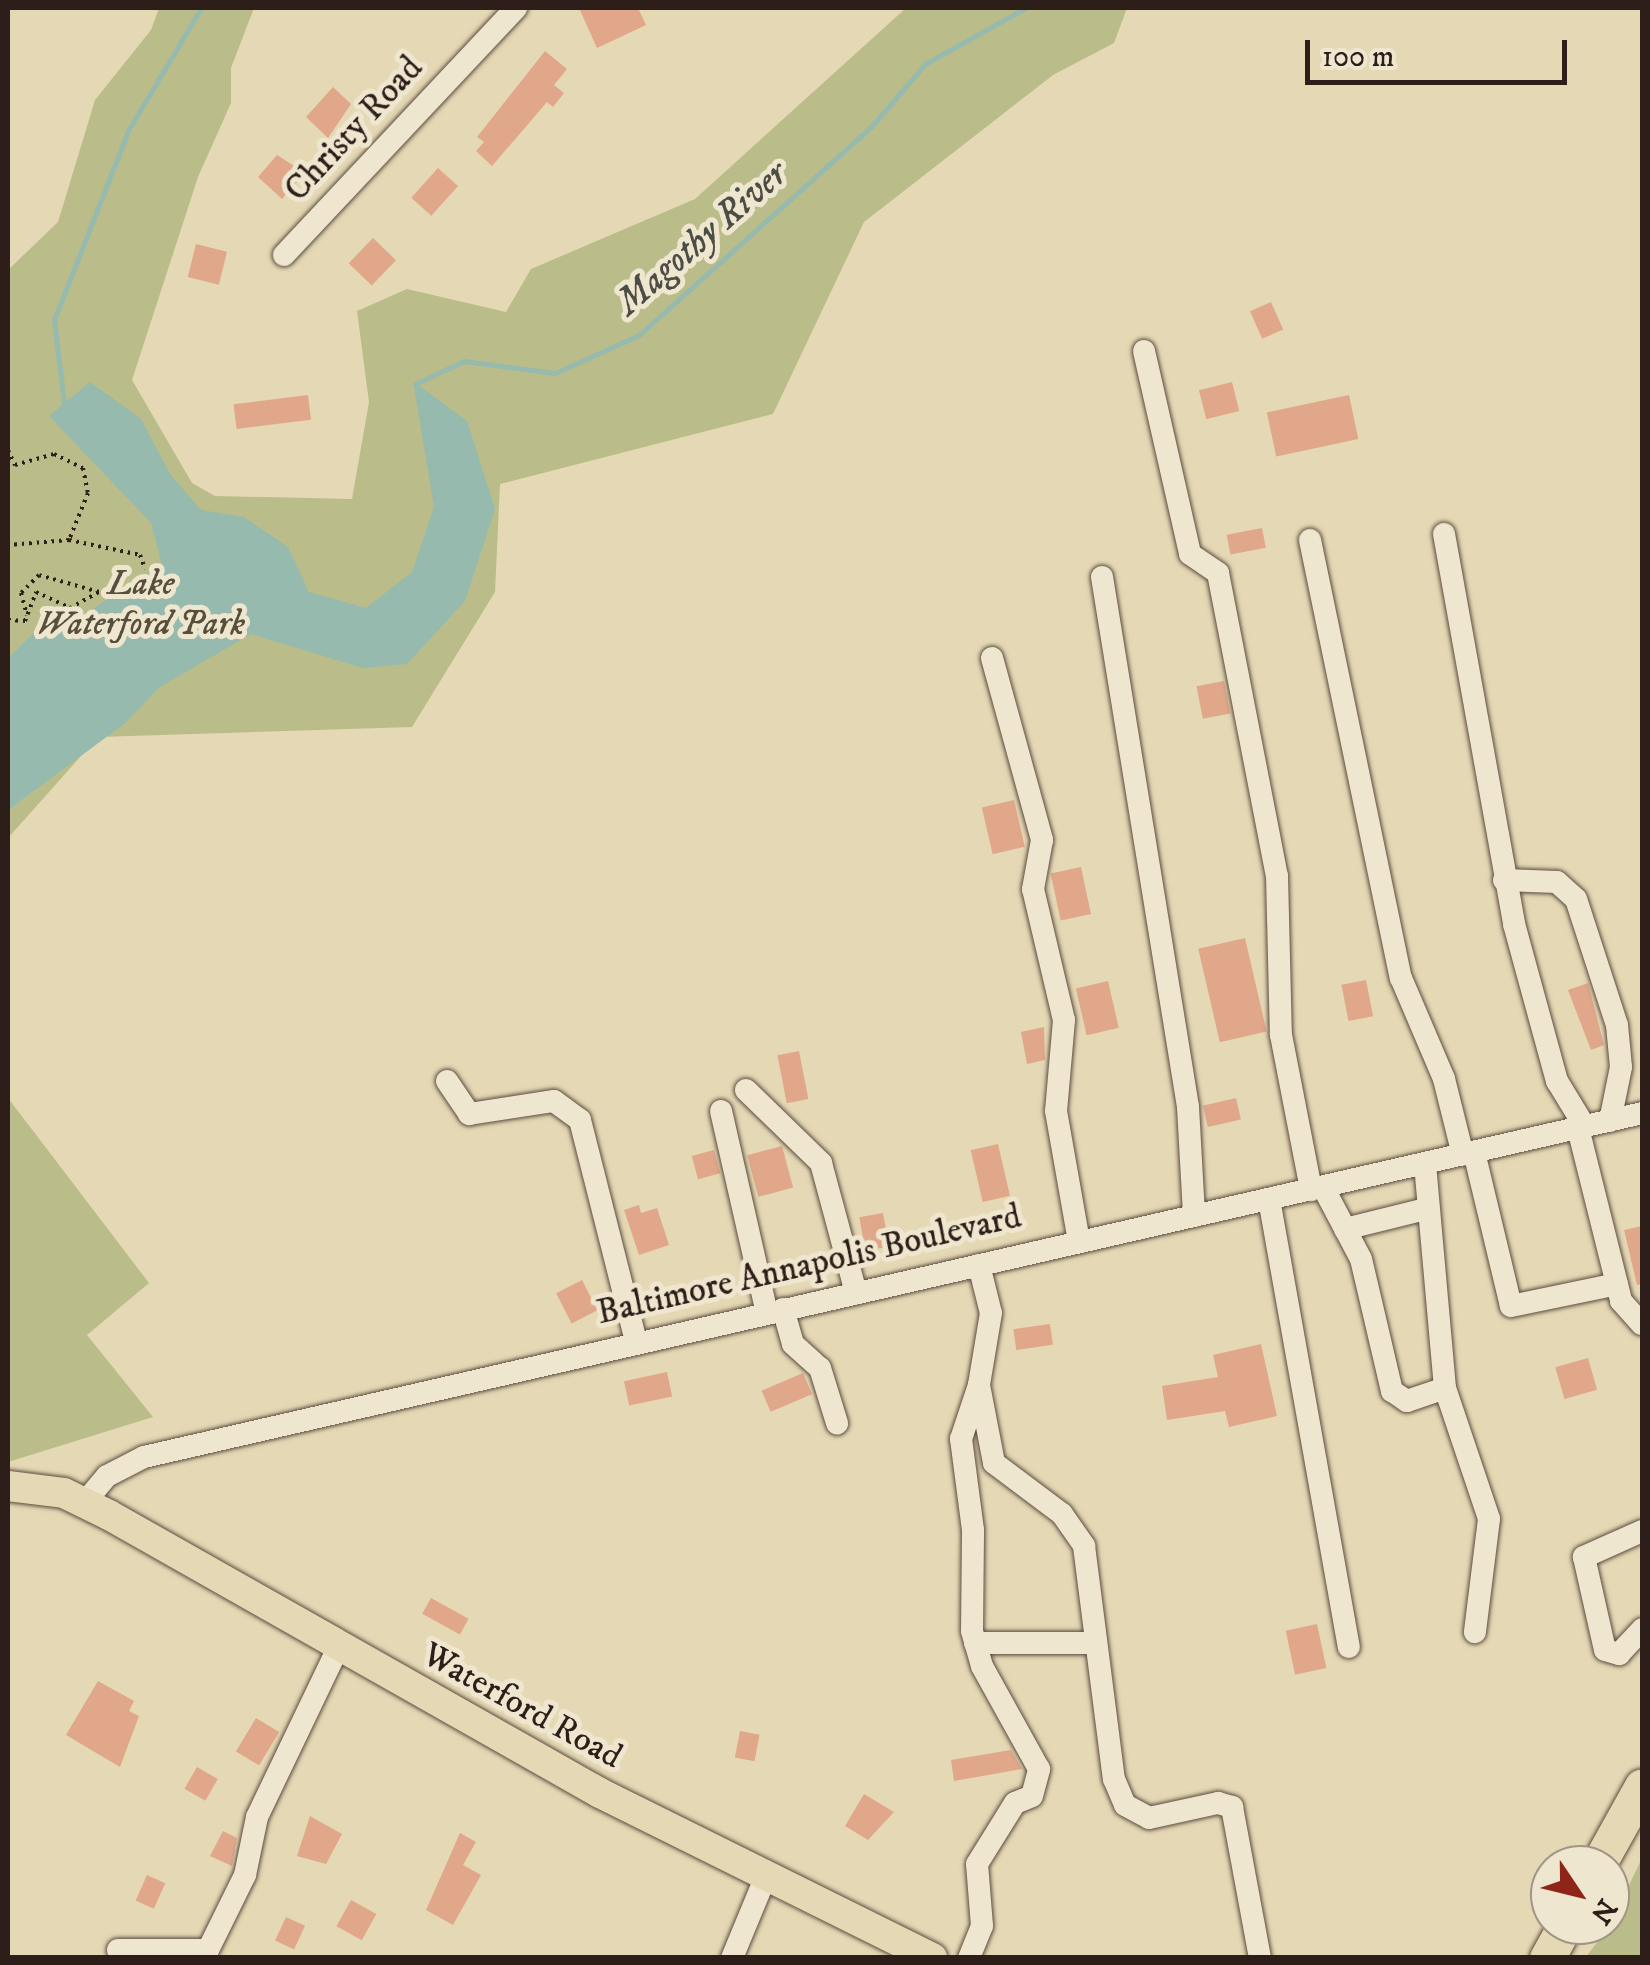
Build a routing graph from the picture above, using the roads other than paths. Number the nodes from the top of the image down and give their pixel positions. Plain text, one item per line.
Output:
1 (516, 8) edge
2 (284, 254) dead end
3 (1144, 350) dead end
4 (1444, 534) dead end
5 (1310, 540) dead end
6 (1102, 577) dead end
7 (992, 658) dead end
8 (1504, 880) junction
9 (447, 1082) dead end
10 (746, 1090) dead end
11 (721, 1111) dead end
12 (1642, 1113) edge
13 (1610, 1121) junction
14 (1581, 1128) junction
15 (1468, 1154) junction
16 (1424, 1164) junction
17 (1317, 1188) junction
18 (1269, 1199) junction
19 (1426, 1209) junction
20 (1194, 1216) junction
21 (1346, 1230) junction
22 (1080, 1242) junction
23 (979, 1265) junction
24 (1617, 1284) junction
25 (856, 1293) junction
26 (775, 1311) junction
27 (1642, 1324) edge
28 (636, 1342) junction
29 (979, 1385) junction
30 (1444, 1388) junction
31 (837, 1423) dead end
32 (8, 1481) edge
33 (85, 1502) junction
34 (1642, 1530) edge
35 (1642, 1629) edge
36 (1475, 1632) dead end
37 (975, 1642) junction
38 (1096, 1643) junction
39 (339, 1646) junction
40 (1348, 1646) dead end
41 (1642, 1786) edge
42 (1609, 1845) edge
43 (766, 1876) junction
44 (118, 1950) dead end
45 (732, 1958) edge
46 (932, 1958) edge
47 (969, 1958) edge
48 (1260, 1958) edge

1 - 2 street, Christy Road
3 - 17 street
4 - 8 street
5 - 15 street
6 - 20 street
7 - 22 street
8 - 13 street
8 - 14 street
9 - 28 street
10 - 25 street
11 - 26 street
12 - 13 street, Baltimore Annapolis Boulevard
13 - 14 street, Baltimore Annapolis Boulevard
14 - 15 street, Baltimore Annapolis Boulevard
14 - 24 street
15 - 16 street, Baltimore Annapolis Boulevard
15 - 24 street
16 - 17 street, Baltimore Annapolis Boulevard
16 - 19 street
17 - 18 street, Baltimore Annapolis Boulevard
17 - 21 street
18 - 20 street, Baltimore Annapolis Boulevard
18 - 40 street
19 - 21 street
19 - 30 street
20 - 22 street, Baltimore Annapolis Boulevard
21 - 30 street
22 - 23 street, Baltimore Annapolis Boulevard
23 - 25 street, Baltimore Annapolis Boulevard
23 - 29 street
24 - 27 street
25 - 26 street, Baltimore Annapolis Boulevard
26 - 28 street, Baltimore Annapolis Boulevard
26 - 31 street
28 - 33 street, Baltimore Annapolis Boulevard
29 - 37 street
29 - 38 street
30 - 36 street
32 - 33 main road
33 - 39 main road, Waterford Road
34 - 35 street
37 - 38 street
37 - 47 street
38 - 48 street
39 - 43 main road, Waterford Road
39 - 44 street
41 - 42 highway
43 - 45 street
43 - 46 main road, Waterford Road

